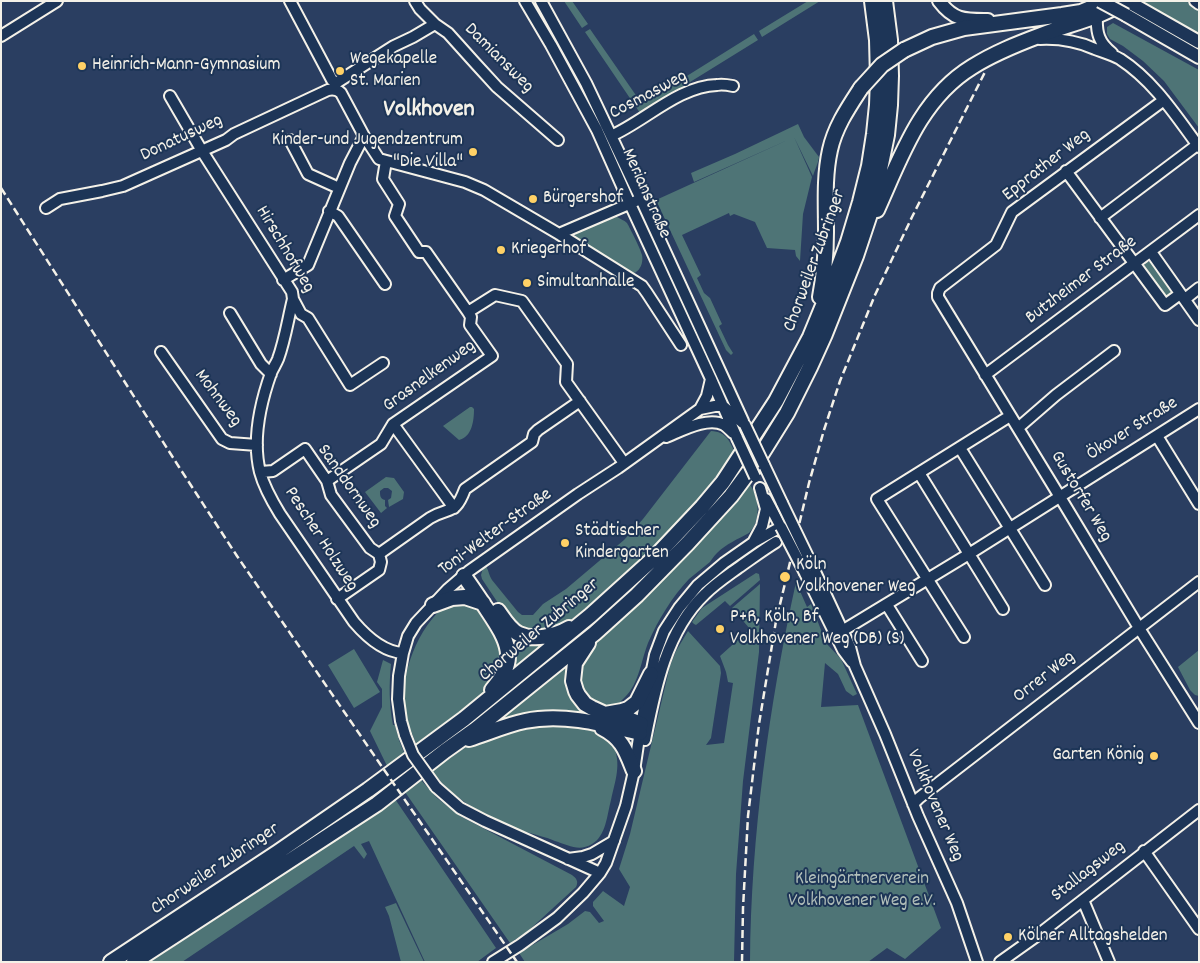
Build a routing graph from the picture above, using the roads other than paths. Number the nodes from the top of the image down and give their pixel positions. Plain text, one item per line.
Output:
1 (57, 1) edge
2 (290, 1) edge
3 (415, 1) edge
4 (525, 1) edge
5 (541, 1) edge
6 (872, 1) edge
7 (886, 1) edge
8 (939, 1) edge
9 (1100, 1) edge
10 (1107, 1) edge
11 (1126, 6) edge
12 (1097, 16) junction
13 (1031, 19) junction
14 (435, 24) junction
15 (1, 36) edge
16 (1199, 42) edge
17 (1010, 47) junction
18 (1119, 58) junction
19 (1199, 58) edge
20 (733, 86) dead end
21 (170, 96) dead end
22 (1164, 100) junction
23 (364, 136) junction
24 (611, 136) junction
25 (290, 140) dead end
26 (558, 140) dead end
27 (1198, 146) edge
28 (202, 151) junction
29 (386, 161) junction
30 (1066, 171) junction
31 (339, 188) junction
32 (641, 199) junction
33 (630, 204) junction
34 (46, 208) dead end
35 (329, 211) junction
36 (1199, 215) edge
37 (1100, 218) junction
38 (558, 234) junction
39 (1151, 252) junction
40 (856, 256) junction
41 (1134, 264) junction
42 (283, 280) junction
43 (385, 284) dead end
44 (940, 288) joint
45 (1199, 288) edge
46 (1182, 297) junction
47 (293, 299) junction
48 (468, 312) junction
49 (230, 313) dead end
50 (1199, 320) edge
51 (810, 336) junction
52 (681, 345) dead end
53 (1114, 351) dead end
54 (162, 352) dead end
55 (383, 363) dead end
56 (271, 374) junction
57 (985, 375) junction
58 (711, 379) junction
59 (727, 386) junction
60 (732, 397) joint
61 (580, 401) junction
62 (723, 406) junction
63 (700, 408) junction
64 (1199, 409) edge
65 (1010, 416) junction
66 (393, 424) junction
67 (696, 425) junction
68 (745, 425) junction
69 (1018, 428) junction
70 (1157, 436) junction
71 (737, 438) junction
72 (655, 442) junction
73 (258, 445) junction
74 (960, 448) junction
75 (624, 463) junction
76 (260, 472) junction
77 (919, 473) junction
78 (327, 481) junction
79 (760, 488) junction
80 (1060, 497) junction
81 (1199, 504) edge
82 (454, 508) junction
83 (793, 526) junction
84 (779, 528) junction
85 (1009, 528) junction
86 (754, 542) junction
87 (379, 554) junction
88 (969, 554) junction
89 (467, 573) junction
90 (927, 579) junction
91 (1199, 582) edge
92 (1045, 585) dead end
93 (336, 598) junction
94 (483, 603) junction
95 (433, 605) junction
96 (886, 605) junction
97 (1003, 609) dead end
98 (591, 616) junction
99 (1139, 628) junction
100 (595, 633) junction
101 (840, 635) junction
102 (964, 637) dead end
103 (403, 653) junction
104 (922, 661) dead end
105 (651, 674) junction
106 (605, 714) junction
107 (464, 719) junction
108 (592, 723) junction
109 (1199, 723) edge
110 (644, 728) junction
111 (457, 743) junction
112 (634, 771) junction
113 (913, 804) junction
114 (1199, 810) edge
115 (614, 841) junction
116 (1144, 851) junction
117 (567, 859) junction
118 (600, 873) junction
119 (1083, 900) junction
120 (1199, 929) edge
121 (112, 962) edge
122 (134, 962) edge
123 (493, 962) edge
124 (977, 962) edge
125 (1000, 962) edge
126 (1109, 962) edge

1 - 15 street
2 - 14 street
3 - 14 street, Damiansweg
4 - 33 street, Merianstraße
5 - 24 street, Merianstraße
6 - 51 highway, Chorweiler Zubringer
7 - 40 highway, Chorweiler Zubringer
8 - 13 main road
9 - 11 main road, bridge
10 - 13 highway
11 - 12 highway
11 - 16 main road
11 - 19 main road
12 - 17 highway
12 - 18 street
13 - 51 highway, bridge
14 - 26 street, Damiansweg
17 - 18 street
17 - 40 highway
18 - 22 street
20 - 24 street, Cosmasweg
21 - 28 street, Hirschhofweg
22 - 27 street
22 - 30 street, Epprather Weg
23 - 28 street, Donatusweg
23 - 29 street
23 - 31 street
24 - 32 street, Merianstraße
25 - 31 street
27 - 37 street
28 - 34 street, Donatusweg
28 - 42 street, Hirschhofweg
29 - 38 street
29 - 48 street, Grasnelkenweg
30 - 37 street
30 - 44 street, Epprather Weg
31 - 35 street
32 - 33 street
32 - 59 street, Merianstraße
33 - 38 street
33 - 58 street, Merianstraße
35 - 42 street
35 - 43 street
36 - 39 street, Butzheimer Straße
37 - 41 street
38 - 52 street
39 - 41 street, Butzheimer Straße
39 - 46 street
40 - 100 highway, Chorweiler Zubringer
41 - 46 street
41 - 57 street, Butzheimer Straße
42 - 47 street, Hirschhofweg
44 - 57 street, Gustorfer Weg
45 - 46 street
46 - 50 street
47 - 55 street, Hirschhofweg
47 - 56 street, Pescher Holzweg
48 - 61 street
48 - 66 street, Grasnelkenweg
49 - 56 street
51 - 98 highway, Chorweiler Zubringer
53 - 69 street
54 - 73 street, Mohnweg
56 - 73 street, Pescher Holzweg
57 - 65 street, Gustorfer Weg
58 - 62 street, Merianstraße
58 - 63 street
59 - 60 street, Merianstraße
59 - 62 street
60 - 68 street, Volkhovener Weg
61 - 75 street
61 - 82 street
62 - 63 street
62 - 67 street, Toni-Welter-Straße
62 - 68 street
62 - 71 street, Volkhovener Weg
63 - 72 street, Toni-Welter-Straße
64 - 70 street, Ökover Straße
65 - 69 street, Gustorfer Weg
65 - 74 street
66 - 78 street, Grasnelkenweg
66 - 82 street
67 - 71 street, Toni-Welter-Straße
67 - 72 street, Toni-Welter-Straße
68 - 83 street, Volkhovener Weg, bridge
69 - 80 street, Gustorfer Weg
70 - 80 street, Ökover Straße
70 - 81 street
71 - 79 street, Volkhovener Weg, bridge
72 - 75 street, Toni-Welter-Straße
73 - 76 street, Pescher Holzweg
74 - 77 street
74 - 85 street
75 - 89 street, Toni-Welter-Straße
76 - 78 street, Sanddornweg
76 - 93 street, Pescher Holzweg
77 - 88 street
77 - 90 street
78 - 87 street, Sanddornweg
79 - 84 street, Volkhovener Weg
79 - 86 street
80 - 85 street, Ökover Straße
80 - 99 street, Gustorfer Weg
82 - 87 street
83 - 84 street, bridge
83 - 101 street, Volkhovener Weg, bridge
84 - 86 street
84 - 101 street, Volkhovener Weg, bridge
84 - 110 street
85 - 88 street, Ökover Straße
85 - 92 street
86 - 105 street
87 - 93 street
88 - 90 street, Ökover Straße
88 - 97 street
89 - 94 highway
89 - 95 street, Toni-Welter-Straße
89 - 98 highway
90 - 96 street, Ökover Straße
90 - 102 street
91 - 99 street, Orrer Weg
93 - 103 street, Pescher Holzweg
94 - 95 highway
94 - 107 highway
95 - 103 street, Toni-Welter-Straße
96 - 101 street, Ökover Straße
96 - 104 street
98 - 107 highway, Chorweiler Zubringer
99 - 109 street, Gustorfer Weg
99 - 113 street, Orrer Weg
100 - 106 highway
100 - 111 highway, Chorweiler Zubringer
101 - 113 street, Volkhovener Weg
103 - 117 street, Toni-Welter-Straße, bridge
105 - 106 highway
105 - 110 street
106 - 110 highway
107 - 121 highway, Chorweiler Zubringer
108 - 110 highway
108 - 111 highway
108 - 112 highway
110 - 112 street
111 - 122 highway, Chorweiler Zubringer
112 - 115 street
113 - 124 street, Volkhovener Weg
114 - 116 street, Stallagsweg
115 - 117 street
115 - 118 street
116 - 119 street, Stallagsweg
116 - 120 street
117 - 118 street, Toni-Welter-Straße
118 - 123 street
119 - 125 street, Stallagsweg
119 - 126 street

